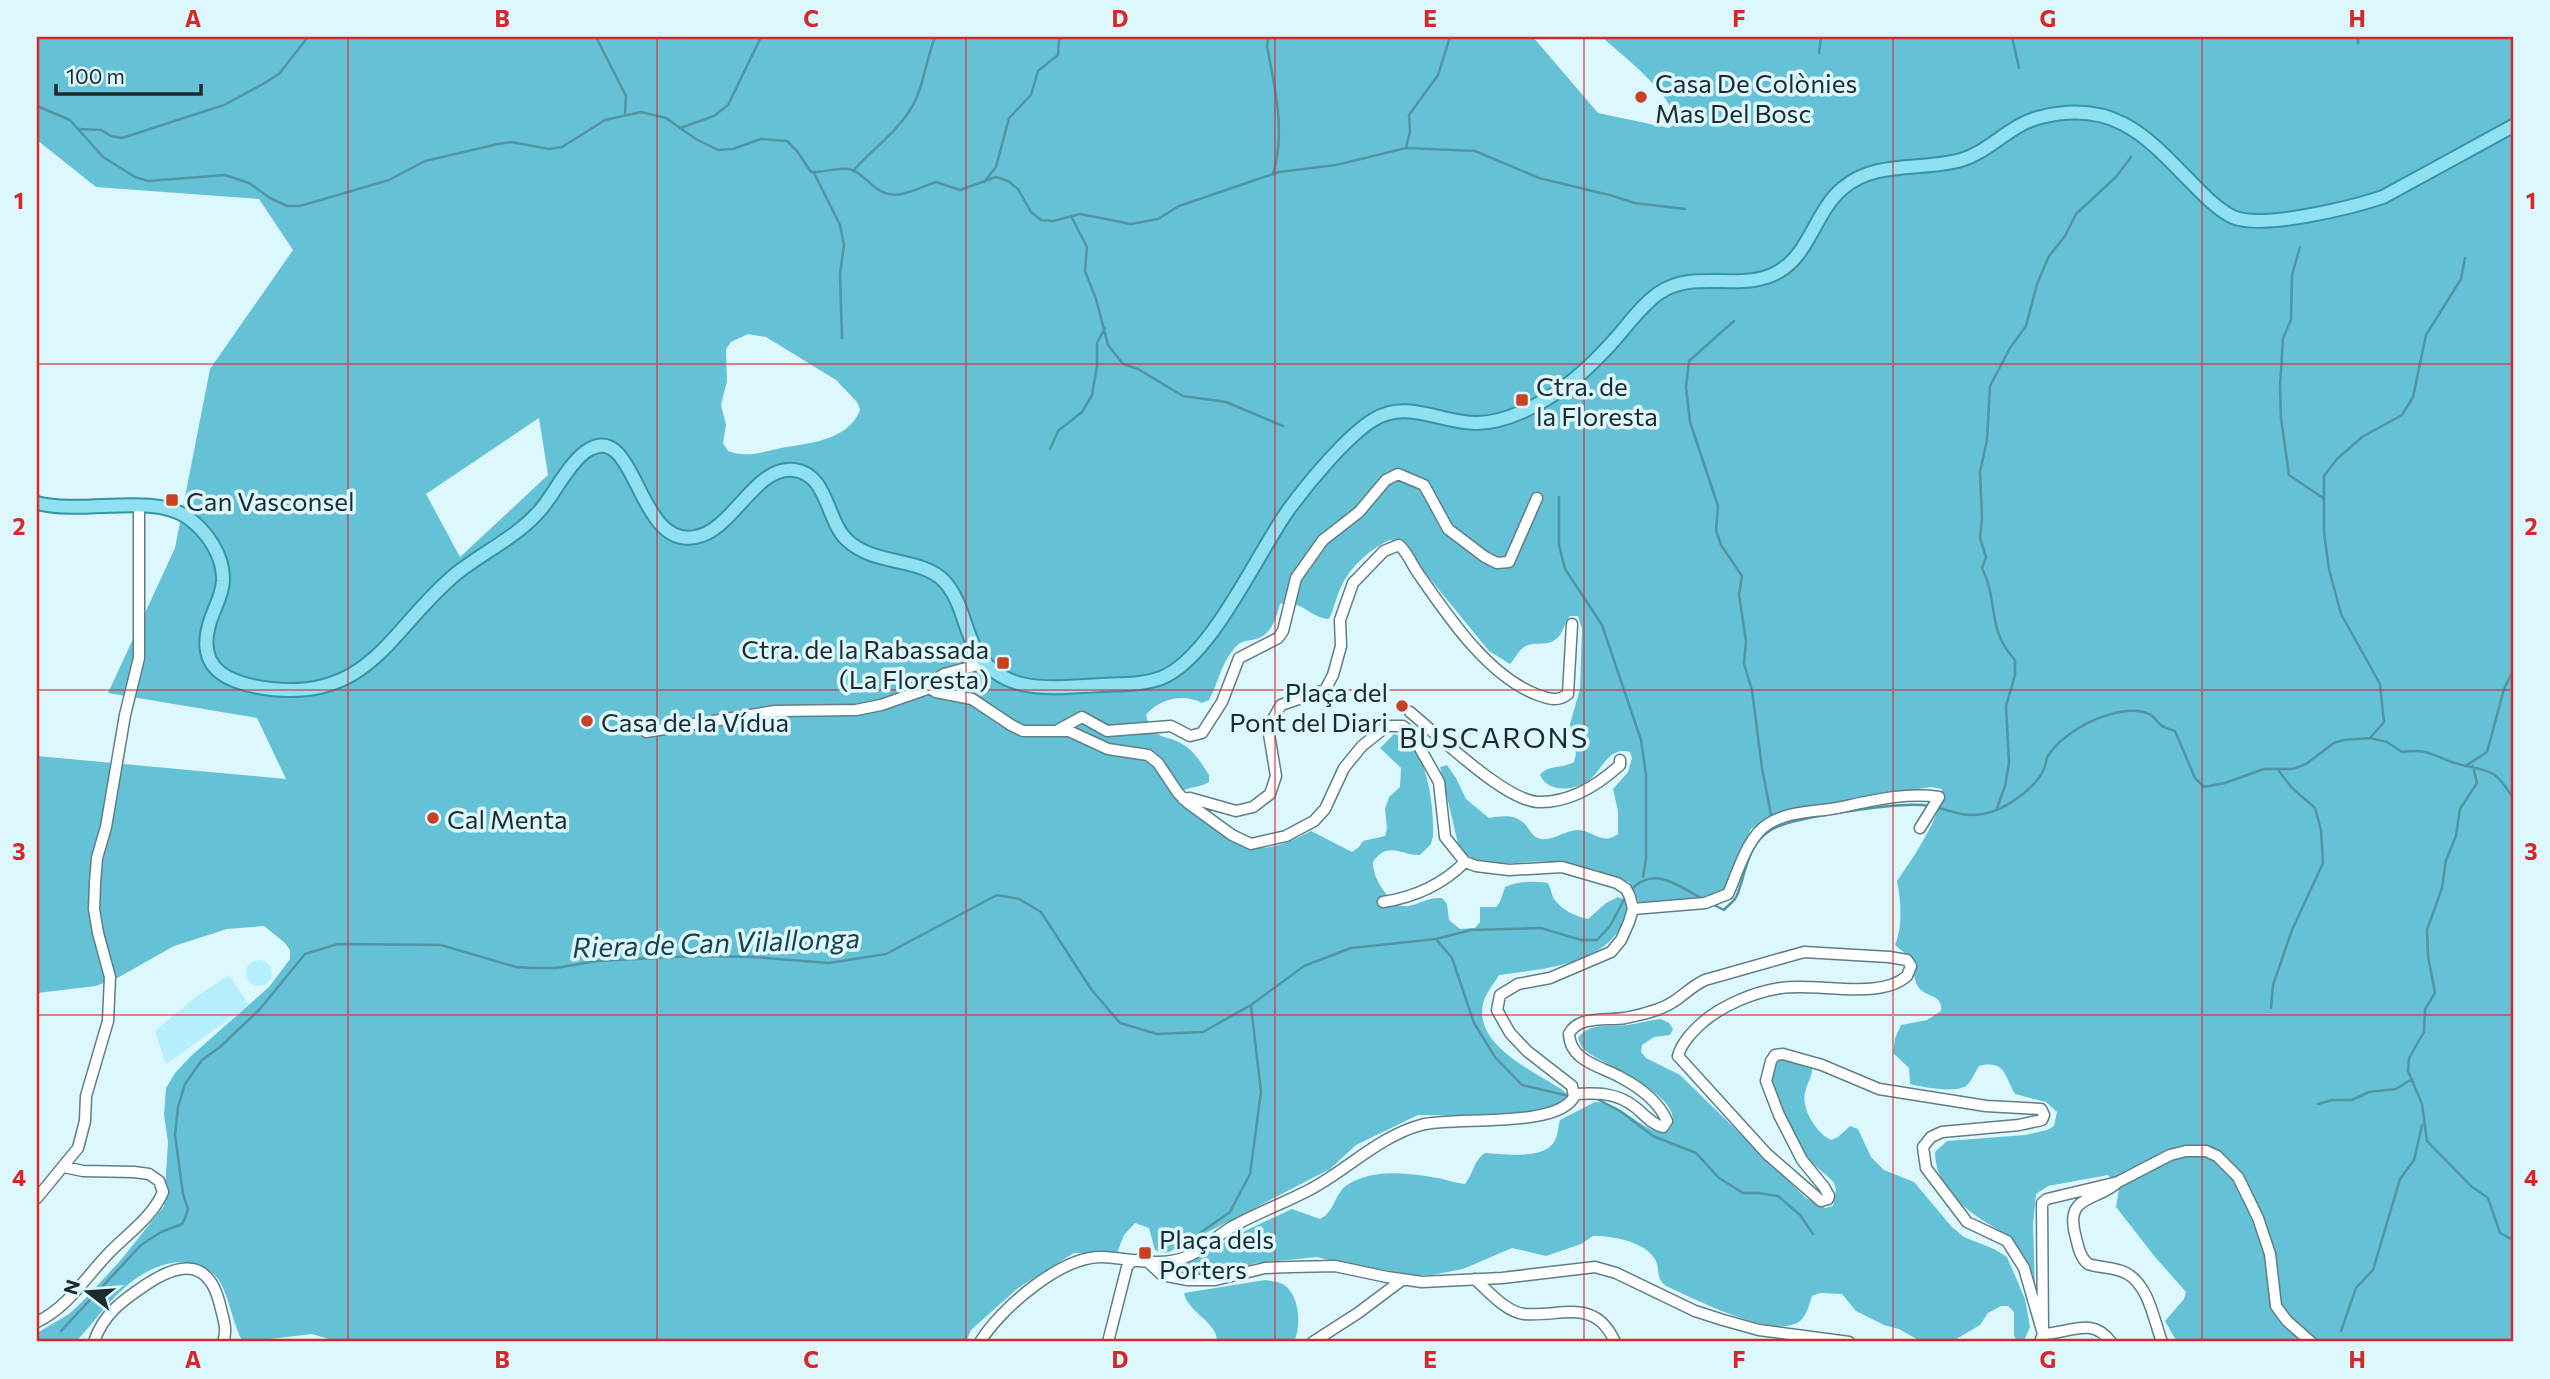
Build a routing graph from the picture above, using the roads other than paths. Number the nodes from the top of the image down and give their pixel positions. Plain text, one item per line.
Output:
1 (2513, 126) edge
2 (1537, 498) dead end
3 (37, 503) edge
4 (139, 505) junction
5 (1572, 624) dead end
6 (985, 663) junction
7 (930, 688) junction
8 (1410, 712) dead end
9 (1058, 730) junction
10 (646, 732) dead end
11 (1620, 760) dead end
12 (1183, 799) junction
13 (1920, 828) dead end
14 (1465, 862) junction
15 (1383, 902) dead end
16 (1633, 909) junction
17 (1574, 1094) junction
18 (64, 1167) junction
19 (2118, 1182) junction
20 (37, 1198) edge
21 (1143, 1261) junction
22 (1475, 1279) junction
23 (1402, 1280) junction
24 (37, 1322) edge
25 (2042, 1338) edge
26 (94, 1342) edge
27 (223, 1342) edge
28 (980, 1342) edge
29 (1108, 1342) edge
30 (1313, 1342) edge
31 (1615, 1342) edge
32 (1849, 1342) edge
33 (2111, 1342) edge
34 (2162, 1342) edge
35 (2311, 1342) edge

1 - 6 main road
2 - 9 street
3 - 4 main road
4 - 6 main road
4 - 18 street
5 - 12 street
6 - 7 street
7 - 9 street
7 - 10 street
8 - 11 street
9 - 12 street
12 - 14 street
13 - 16 street
14 - 15 street
14 - 16 street
16 - 17 street
17 - 21 street
17 - 25 street
18 - 20 street
18 - 24 street
19 - 25 street
19 - 34 street
19 - 35 street
21 - 23 street
21 - 28 street
21 - 29 street
22 - 23 street
22 - 31 street
22 - 32 street
23 - 30 street
25 - 33 street
26 - 27 street

